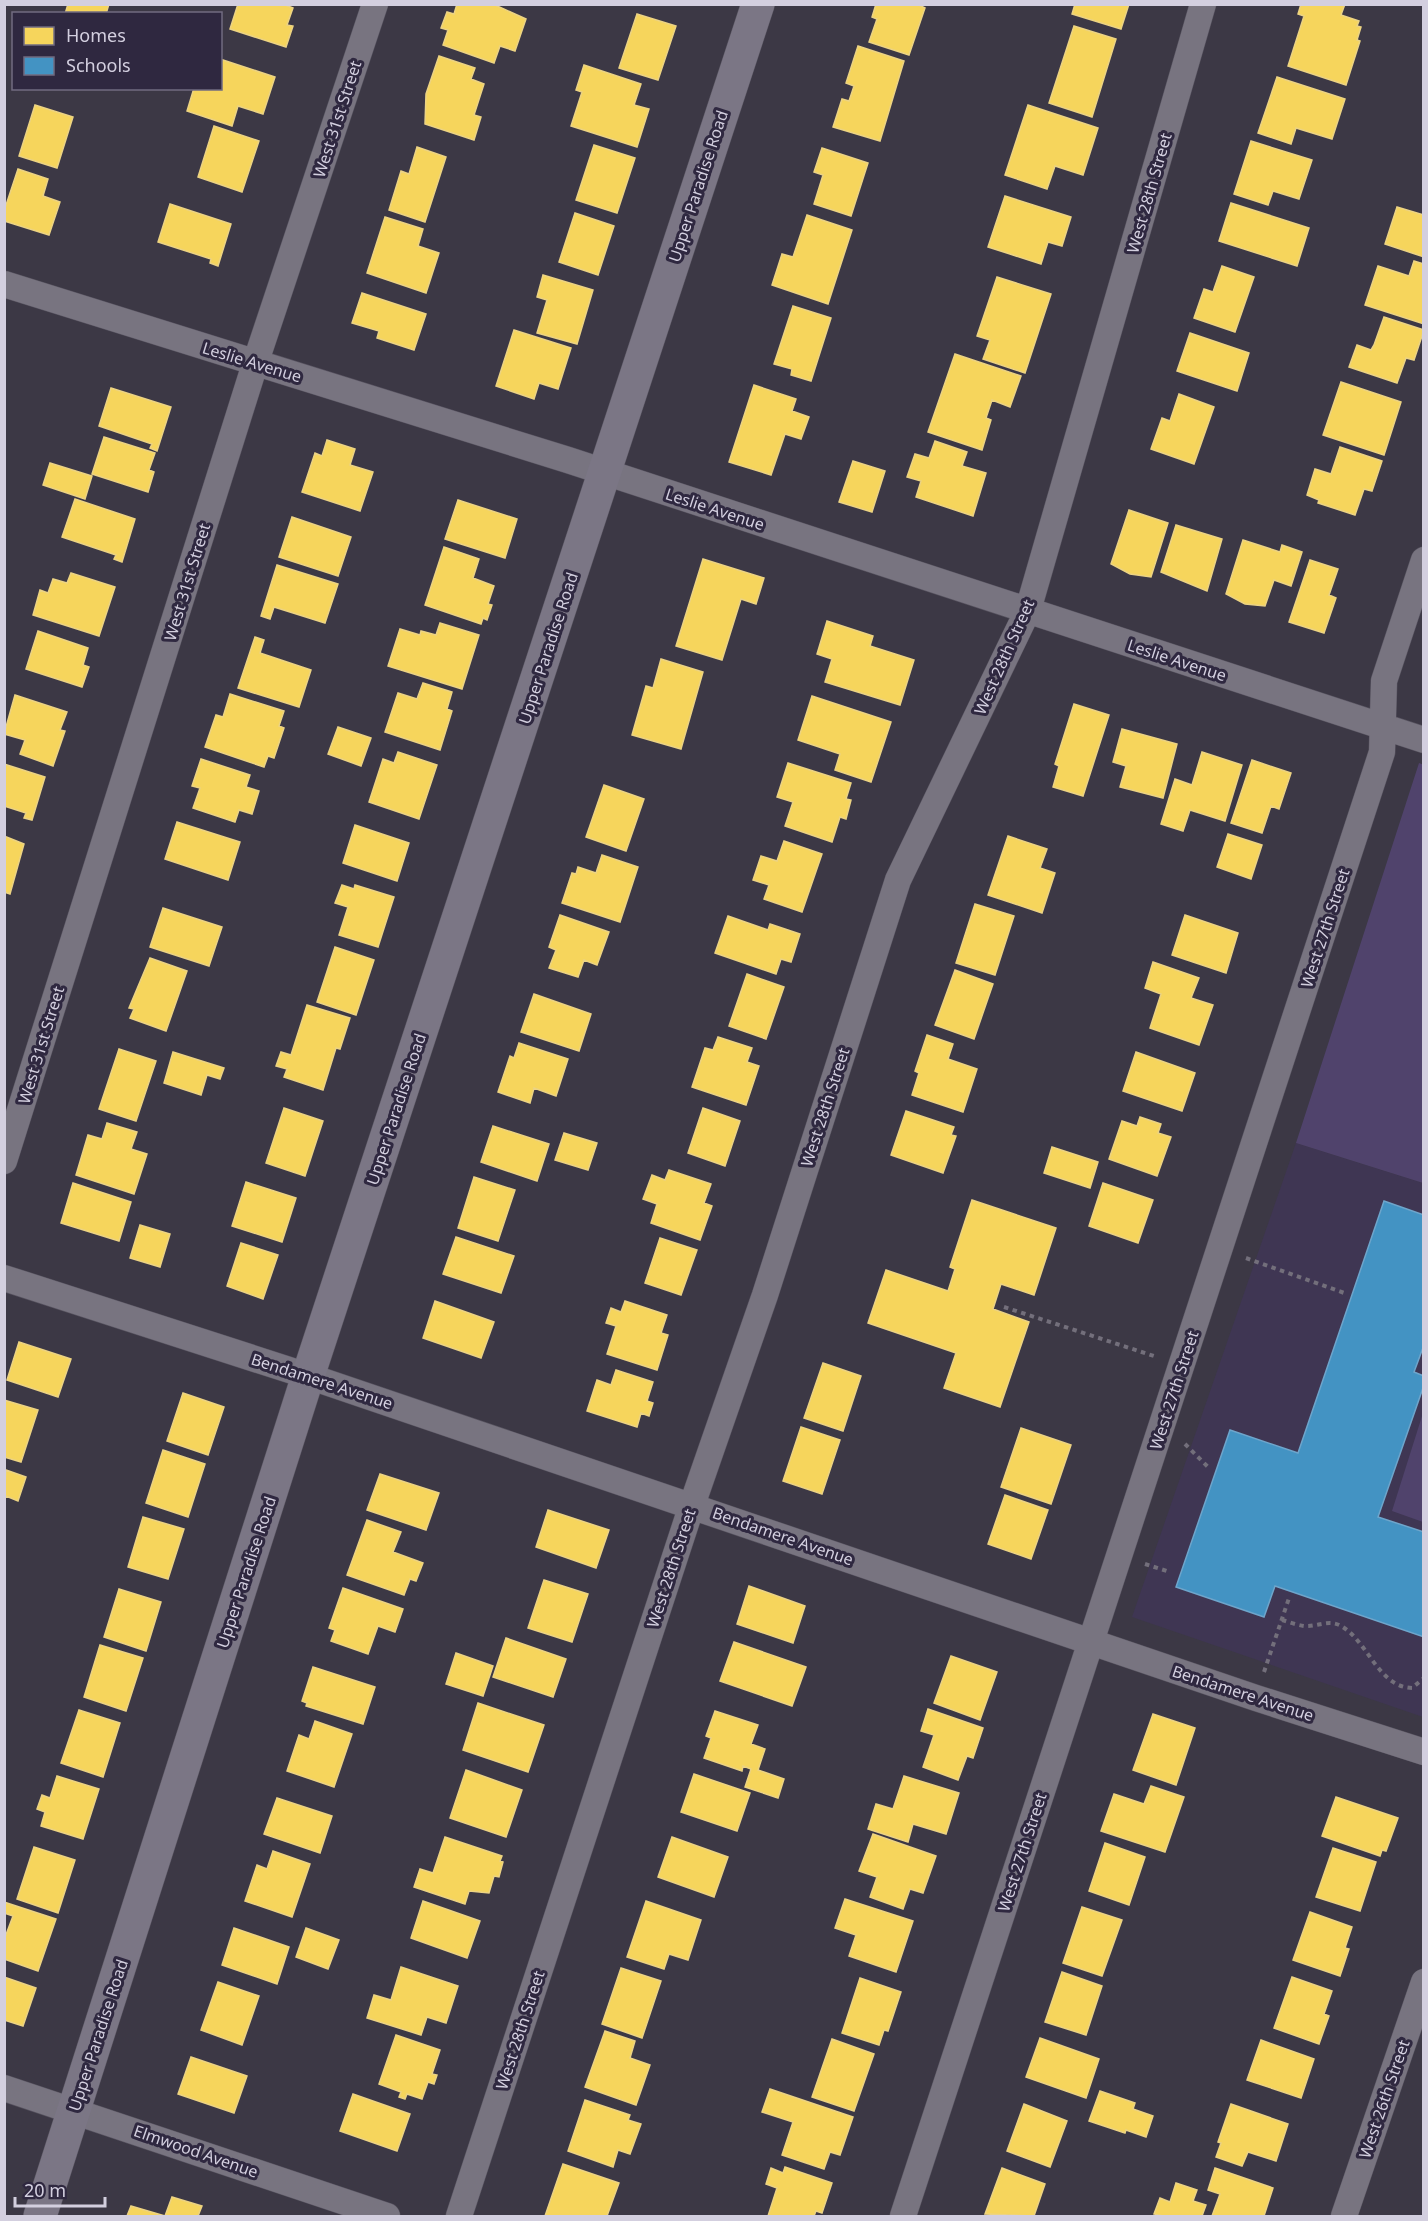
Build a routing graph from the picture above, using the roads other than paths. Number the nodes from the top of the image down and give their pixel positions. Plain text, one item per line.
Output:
1 (375, 4) edge
2 (758, 4) edge
3 (1203, 4) edge
4 (4, 284) edge
5 (255, 364) junction
6 (604, 472) junction
7 (1424, 560) edge
8 (1028, 610) junction
9 (1383, 728) junction
10 (1424, 740) edge
11 (4, 1161) edge
12 (4, 1278) edge
13 (308, 1376) junction
14 (692, 1505) junction
15 (1091, 1642) junction
16 (1424, 1752) edge
17 (1424, 1982) edge
18 (4, 2088) edge
19 (75, 2110) junction
20 (40, 2217) edge
21 (387, 2217) edge
22 (459, 2217) edge
23 (903, 2217) edge
24 (1344, 2217) edge

1 - 5 street, West 31st Street
2 - 6 street, Upper Paradise Road
3 - 8 street, West 28th Street
4 - 5 street, Leslie Avenue
5 - 6 street, Leslie Avenue
5 - 11 street, West 31st Street
6 - 8 street, Leslie Avenue
6 - 13 street, Upper Paradise Road
7 - 9 street, West 27th Street
8 - 9 street, Leslie Avenue
8 - 14 street, West 28th Street
9 - 10 street, Leslie Avenue
9 - 15 street, West 27th Street
12 - 13 street, Bendamere Avenue
13 - 14 street, Bendamere Avenue
13 - 19 street, Upper Paradise Road
14 - 15 street, Bendamere Avenue
14 - 22 street, West 28th Street
15 - 16 street, Bendamere Avenue
15 - 23 street, West 27th Street
17 - 24 street, West 26th Street
18 - 19 street, Elmwood Avenue
19 - 20 street, Upper Paradise Road
19 - 21 street, Elmwood Avenue

